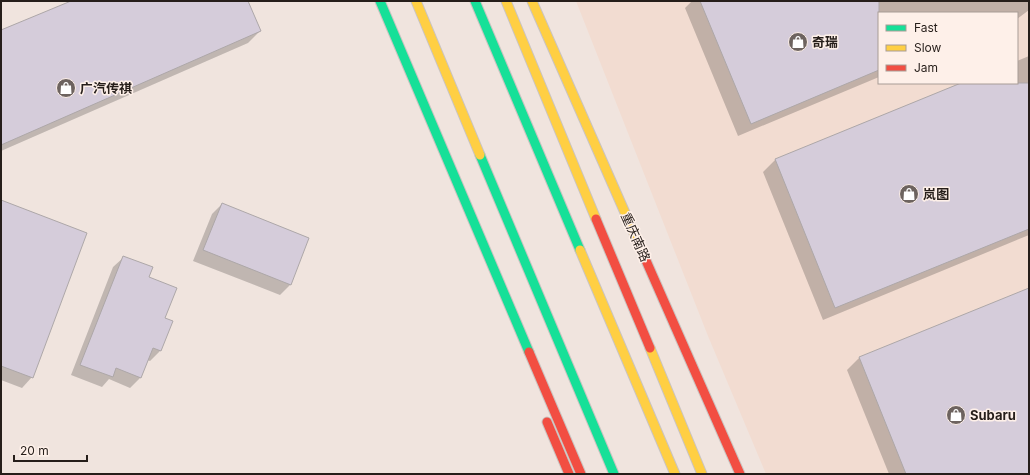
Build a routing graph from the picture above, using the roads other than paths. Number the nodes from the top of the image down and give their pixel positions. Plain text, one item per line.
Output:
1 (374, 1) edge
2 (380, 1) edge
3 (416, 1) edge
4 (475, 1) edge
5 (506, 1) edge
6 (532, 1) edge
7 (517, 349) dead end
8 (544, 415) dead end
9 (569, 474) edge
10 (581, 474) edge
11 (614, 474) edge
12 (675, 474) edge
13 (702, 474) edge
14 (740, 474) edge

1 - 7 main road
2 - 10 main road
3 - 11 main road
4 - 12 main road
5 - 13 main road
6 - 14 main road, 重庆南路
8 - 9 main road

